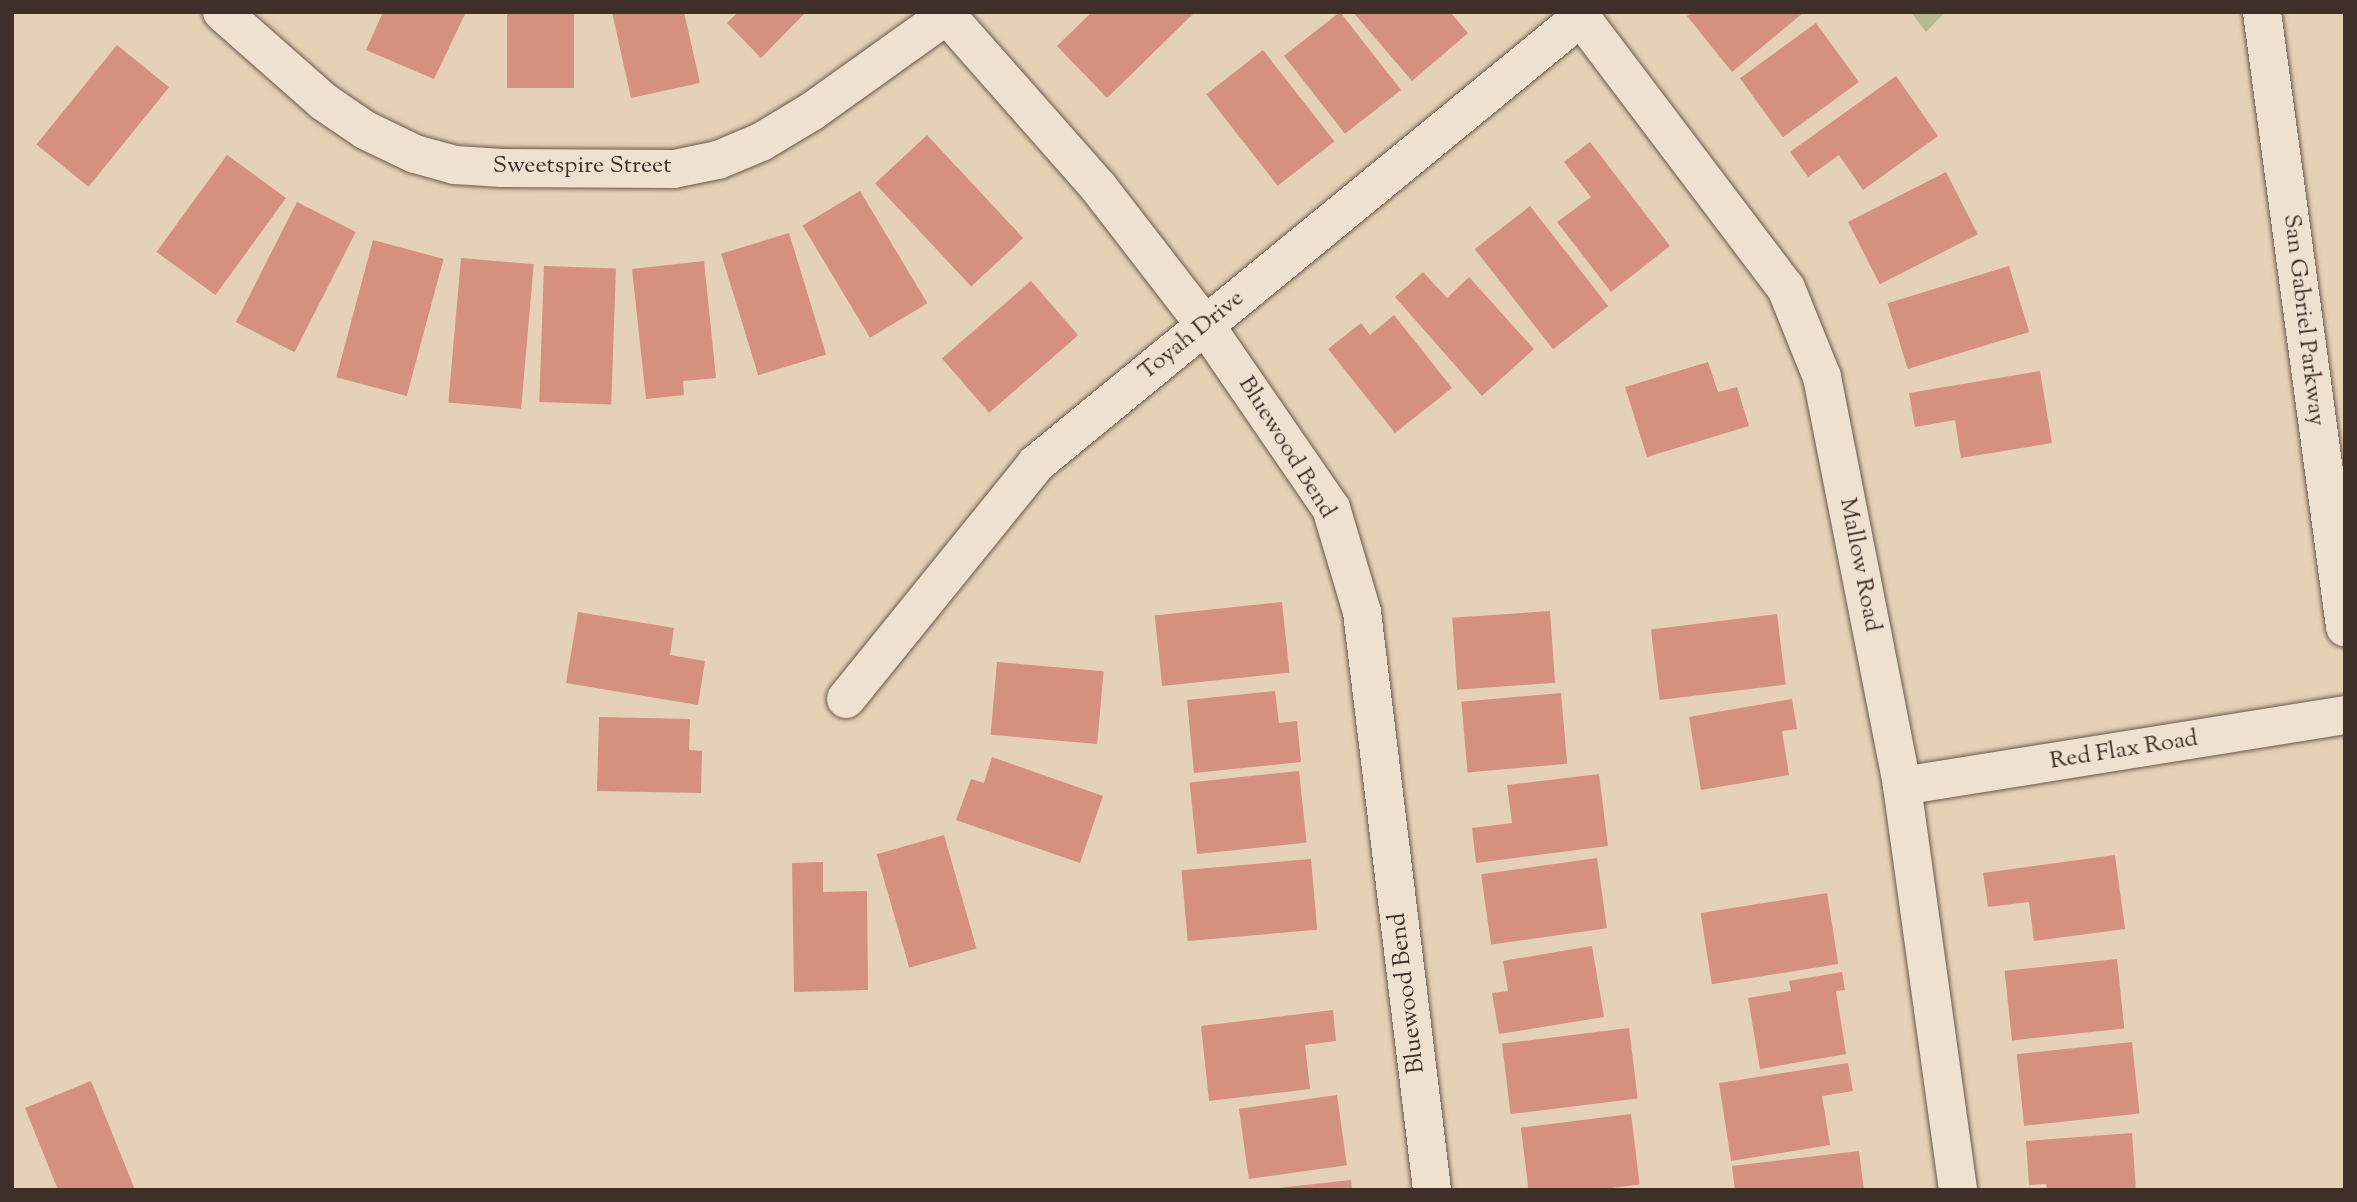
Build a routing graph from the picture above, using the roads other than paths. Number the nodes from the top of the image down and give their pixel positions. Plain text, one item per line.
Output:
1 (222, 12) edge
2 (2262, 12) edge
3 (945, 14) edge
4 (1579, 15) edge
5 (1205, 325) junction
6 (2345, 627) edge
7 (846, 699) dead end
8 (2345, 715) edge
9 (1902, 786) junction
10 (1432, 1190) edge
11 (1958, 1190) edge

1 - 3 street, Sweetspire Street
2 - 6 street, San Gabriel Parkway
3 - 5 street, Bluewood Bend
4 - 5 street, Toyah Drive
4 - 9 street, Mallow Road
5 - 7 street, Toyah Drive
5 - 10 street, Bluewood Bend
8 - 9 street, Red Flax Road
9 - 11 street, Mallow Road

